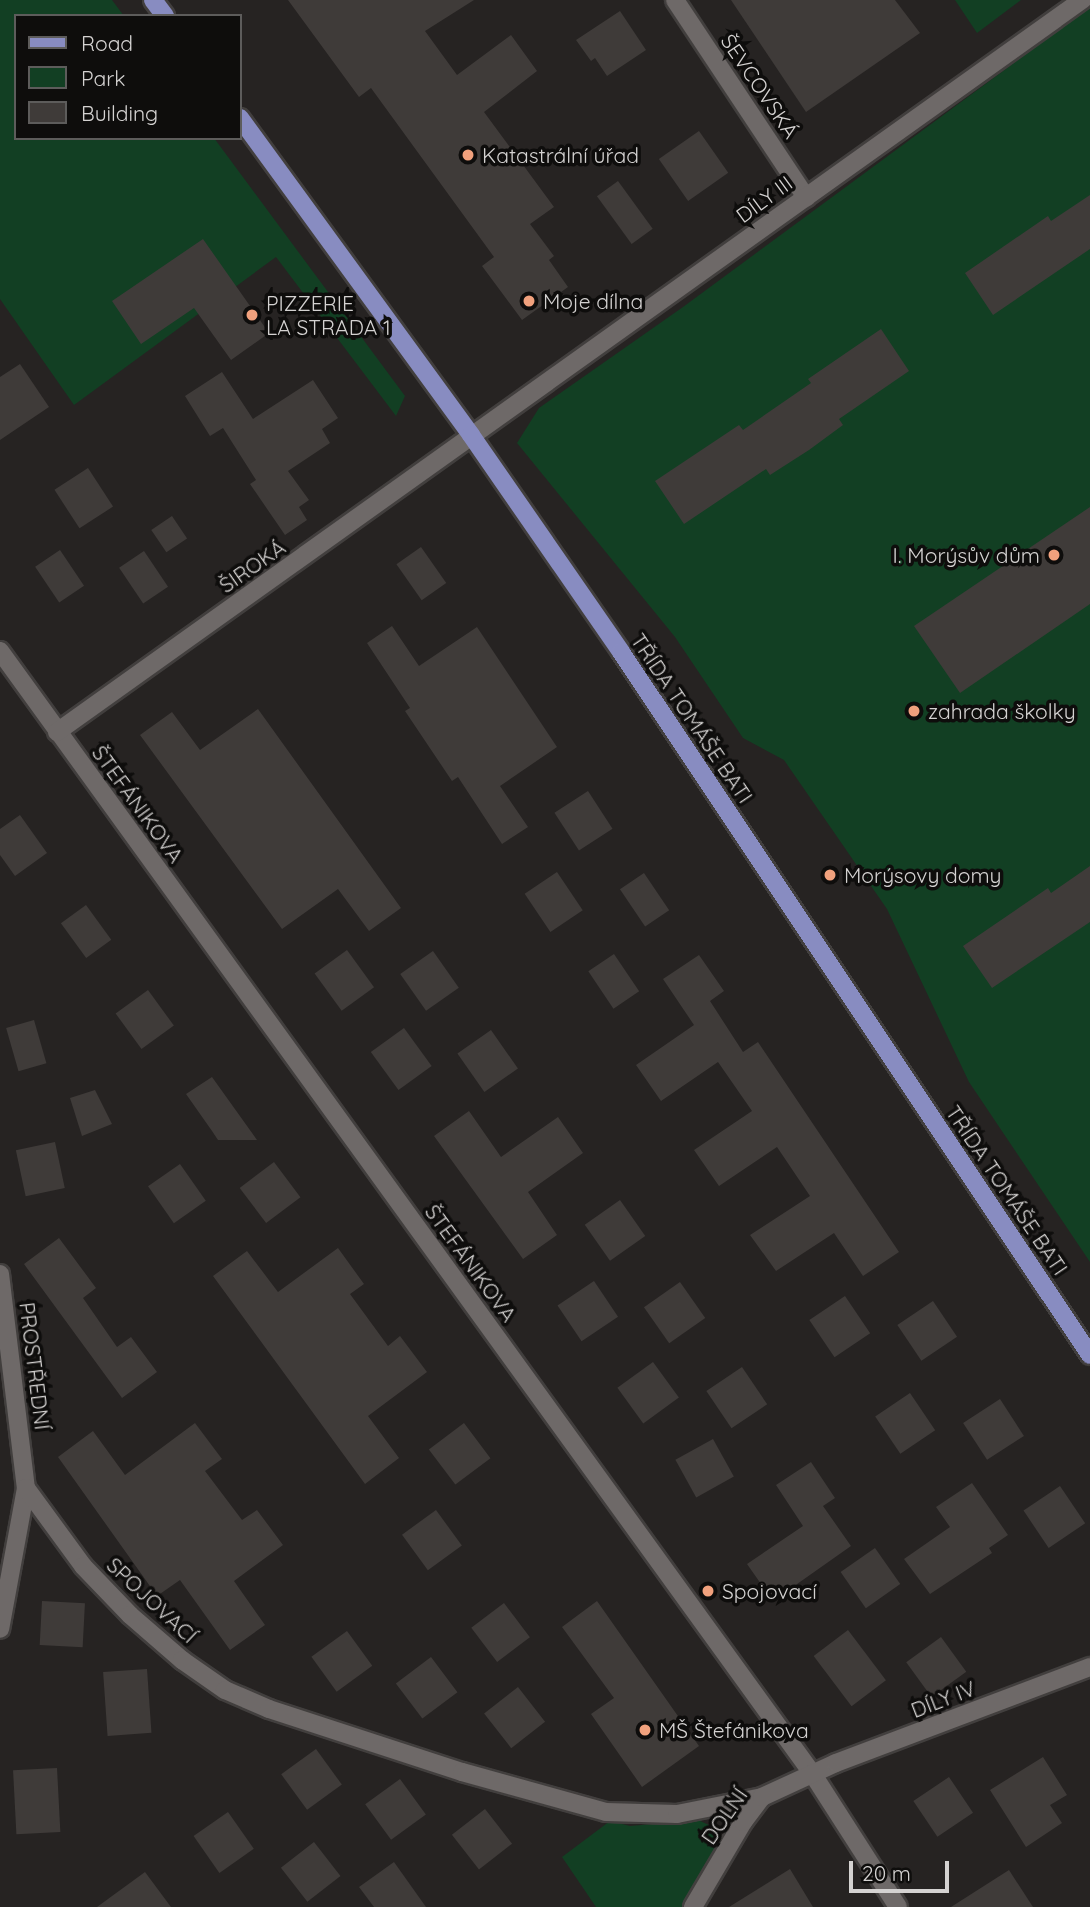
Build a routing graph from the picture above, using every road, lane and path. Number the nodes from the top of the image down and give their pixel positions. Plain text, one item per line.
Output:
1 (676, 0) edge
2 (1082, 0) edge
3 (242, 121) edge
4 (806, 197) junction
5 (471, 435) junction
6 (0, 651) edge
7 (57, 732) junction
8 (0, 1274) edge
9 (1090, 1355) edge
10 (26, 1488) junction
11 (0, 1629) edge
12 (1090, 1667) edge
13 (812, 1773) junction
14 (762, 1797) junction
15 (693, 1907) edge
16 (898, 1907) edge

1 - 4 street, ŠEVCOVSKÁ
2 - 4 street, DÍLY III
3 - 5 main road, TŘÍDA TOMÁŠE BATI
4 - 5 street, DÍLY III
5 - 7 street, ŠIROKÁ
5 - 9 main road, TŘÍDA TOMÁŠE BATI
6 - 7 street, ŠTEFÁNIKOVA
7 - 13 street, ŠTEFÁNIKOVA
8 - 10 street, PROSTŘEDNÍ
10 - 11 street, PROSTŘEDNÍ
10 - 14 street, SPOJOVACÍ
12 - 13 street, DÍLY IV
13 - 14 street, DOLNÍ
13 - 16 street, ŠTEFÁNIKOVA
14 - 15 street, DOLNÍ

